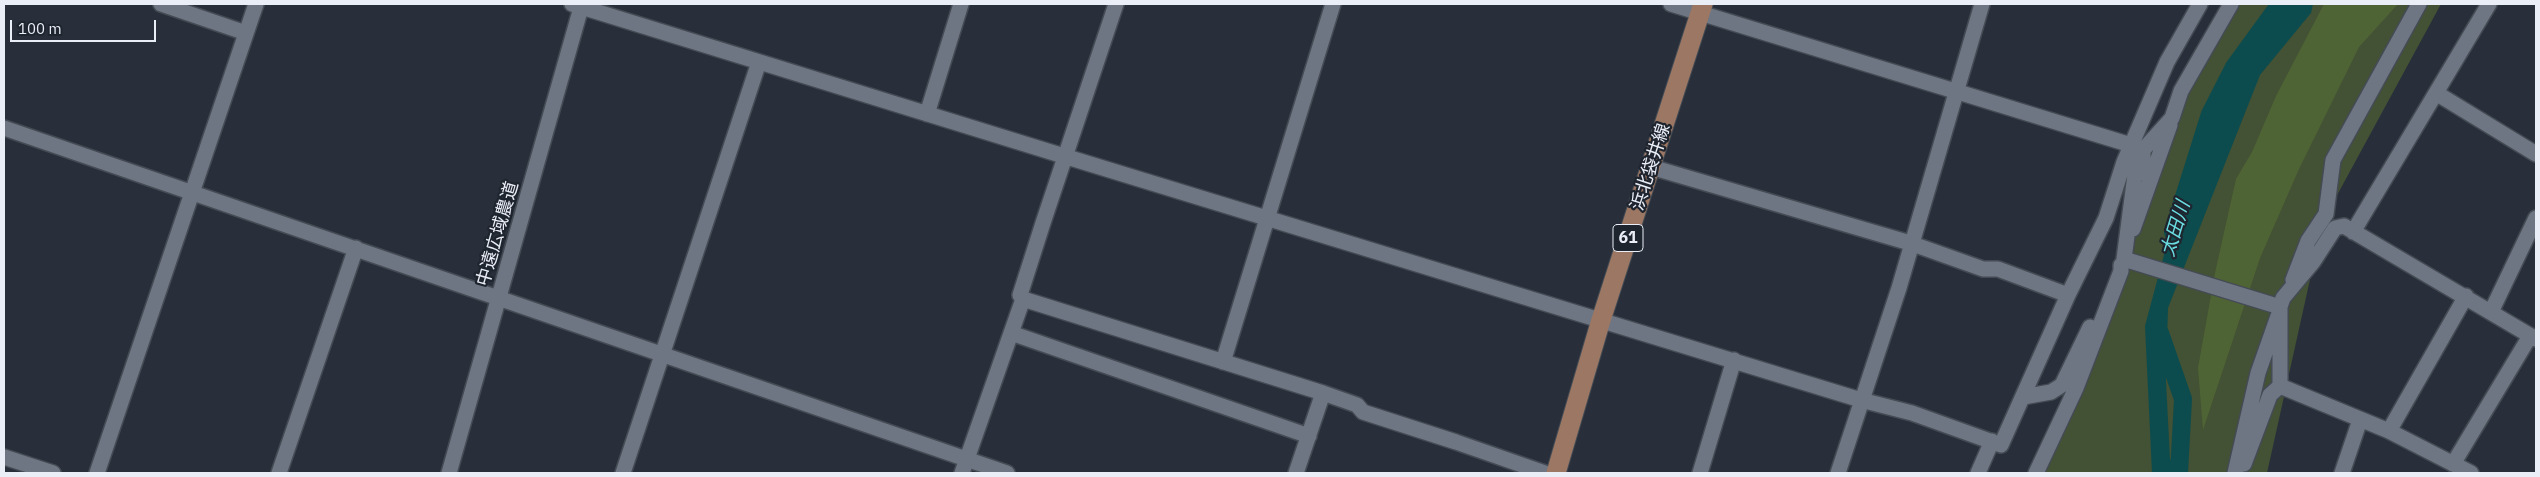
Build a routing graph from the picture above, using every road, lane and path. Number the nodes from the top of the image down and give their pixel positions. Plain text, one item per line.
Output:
1 (161, 4) edge
2 (256, 4) edge
3 (961, 4) edge
4 (1116, 4) edge
5 (1332, 4) edge
6 (1671, 4) edge
7 (1982, 4) edge
8 (2200, 4) edge
9 (2231, 4) edge
10 (2419, 4) edge
11 (2489, 4) edge
12 (578, 5) edge
13 (1701, 8) edge
14 (246, 33) junction
15 (759, 62) junction
16 (1956, 90) junction
17 (2436, 94) junction
18 (927, 114) junction
19 (2172, 118) junction
20 (4, 128) edge
21 (2131, 145) junction
22 (2536, 154) edge
23 (1067, 157) junction
24 (1652, 167) junction
25 (192, 192) junction
26 (2128, 216) junction
27 (1267, 218) junction
28 (2536, 218) edge
29 (2353, 232) junction
30 (1910, 243) junction
31 (356, 248) junction
32 (2125, 259) junction
33 (2291, 286) junction
34 (2068, 294) junction
35 (2466, 296) junction
36 (499, 297) junction
37 (1023, 299) junction
38 (2278, 309) junction
39 (2491, 312) junction
40 (1601, 320) junction
41 (1011, 333) junction
42 (2533, 337) edge
43 (664, 355) junction
44 (1734, 360) junction
45 (1223, 362) junction
46 (2280, 386) junction
47 (1323, 393) junction
48 (2023, 397) junction
49 (1861, 400) junction
50 (2360, 420) junction
51 (2389, 431) junction
52 (1309, 436) junction
53 (1992, 441) junction
54 (4, 457) edge
55 (2454, 464) junction
56 (964, 466) edge
57 (53, 473) edge
58 (97, 473) edge
59 (279, 473) edge
60 (449, 473) edge
61 (623, 473) edge
62 (1007, 473) edge
63 (1296, 473) edge
64 (1544, 473) edge
65 (1556, 473) edge
66 (1700, 473) edge
67 (1838, 473) edge
68 (1978, 473) edge
69 (2036, 473) edge
70 (2234, 473) edge
71 (2240, 473) edge
72 (2342, 473) edge
73 (2472, 473) edge

1 - 14 street
2 - 14 street
3 - 18 street
4 - 23 street
5 - 27 street
6 - 13 street
7 - 16 street
8 - 21 street
9 - 19 street
10 - 33 street
11 - 17 street
12 - 15 street
12 - 36 street, 中遠広域農道
13 - 16 street
13 - 24 main road, 浜北袋井線 / 61
14 - 25 street
15 - 18 street
15 - 43 street
16 - 21 street
16 - 30 street
17 - 22 street
17 - 29 street
18 - 23 street
19 - 26 street
19 - 32 street
20 - 25 street
21 - 26 street
21 - 34 street
23 - 27 street
23 - 37 street
24 - 30 street
24 - 40 main road, 浜北袋井線 / 61
25 - 31 street
25 - 58 street
26 - 32 street
27 - 40 street
27 - 45 street
28 - 39 street
29 - 33 street
29 - 35 street
30 - 34 street
30 - 49 street
31 - 36 street
31 - 59 street
32 - 38 street
32 - 48 street
32 - 69 street
33 - 38 street
34 - 48 street
35 - 39 street
35 - 51 street
36 - 43 street
36 - 60 street, 中遠広域農道
37 - 41 street
37 - 45 street
38 - 46 street
38 - 70 street
39 - 42 street
40 - 44 street
40 - 65 main road, 浜北袋井線 / 61
41 - 52 street
41 - 56 street
42 - 55 street
43 - 56 street
43 - 61 street
44 - 49 street
44 - 66 street
45 - 47 street
46 - 50 street
46 - 71 street
47 - 52 street
47 - 64 street
48 - 53 street
49 - 53 street
49 - 67 street
50 - 51 street
50 - 72 street
51 - 55 street
52 - 63 street
53 - 68 street
54 - 57 street
55 - 73 street
56 - 62 street

